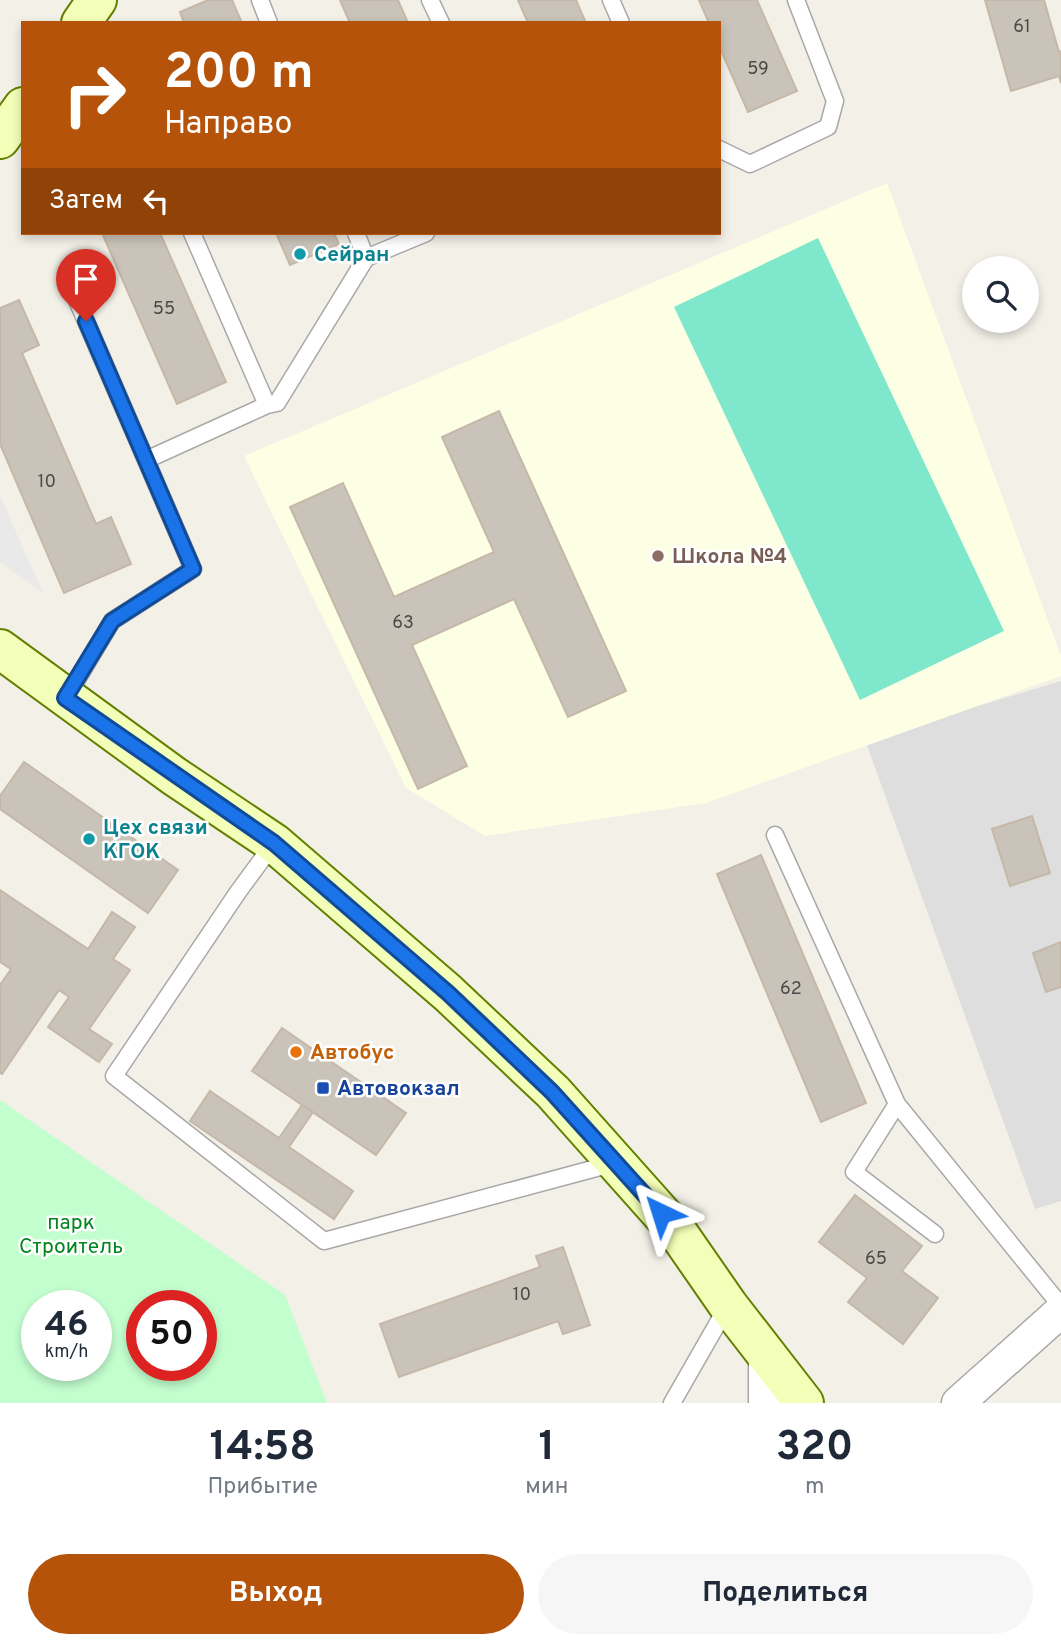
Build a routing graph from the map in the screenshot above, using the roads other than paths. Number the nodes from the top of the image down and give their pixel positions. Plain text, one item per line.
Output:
1 (97, 0) edge
2 (260, 0) edge
3 (430, 0) edge
4 (611, 0) edge
5 (796, 0) edge
6 (82, 21) edge
7 (268, 21) edge
8 (441, 21) edge
9 (620, 21) edge
10 (21, 110) edge
11 (0, 139) edge
12 (721, 150) edge
13 (193, 235) edge
14 (357, 235) edge
15 (421, 235) edge
16 (366, 258) junction
17 (76, 298) dead end
18 (267, 405) junction
19 (146, 460) junction
20 (0, 649) edge
21 (65, 698) junction
22 (775, 835) dead end
23 (274, 843) junction
24 (897, 1104) junction
25 (616, 1162) junction
26 (935, 1234) dead end
27 (728, 1305) junction
28 (1061, 1309) edge
29 (765, 1351) junction
30 (672, 1403) edge
31 (765, 1403) edge
32 (804, 1403) edge
33 (958, 1403) edge

1 - 6 main road
2 - 7 lane
3 - 8 lane
4 - 9 lane
5 - 12 lane
10 - 11 main road
13 - 18 lane
14 - 16 lane
15 - 16 lane
16 - 18 lane
17 - 19 lane
18 - 19 lane
19 - 21 lane
20 - 21 main road
21 - 23 main road
22 - 24 lane
23 - 25 main road
23 - 25 lane
24 - 26 lane
24 - 28 lane
25 - 27 main road
27 - 29 main road
27 - 30 lane
28 - 33 street
29 - 31 street
29 - 32 main road

